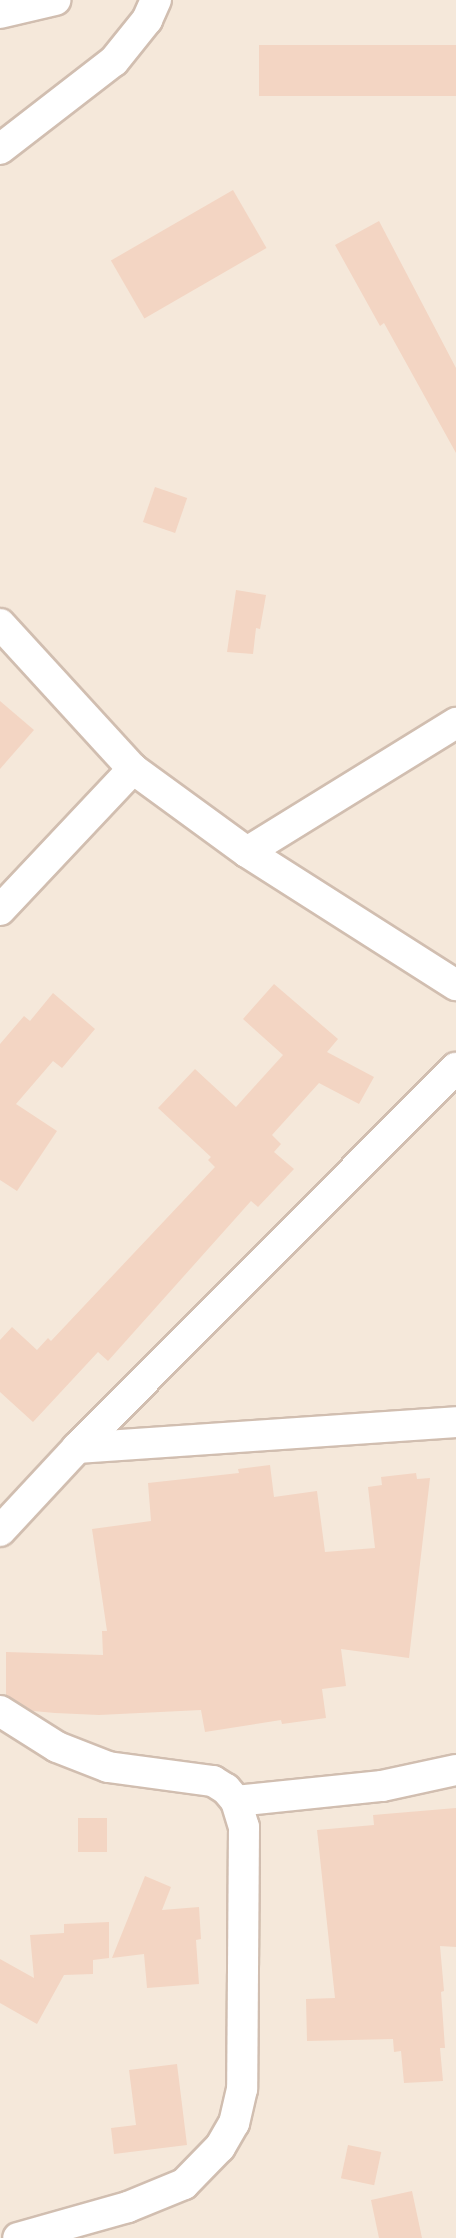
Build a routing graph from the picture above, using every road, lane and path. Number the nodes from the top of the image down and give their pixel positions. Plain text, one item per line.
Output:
1 (55, 0) edge
2 (156, 0) edge
3 (0, 12) edge
4 (0, 149) edge
5 (0, 624) edge
6 (456, 723) edge
7 (133, 770) junction
8 (247, 852) junction
9 (0, 909) edge
10 (456, 985) edge
11 (456, 1068) edge
12 (456, 1422) edge
13 (76, 1448) junction
14 (0, 1531) edge
15 (0, 1711) edge
16 (456, 1770) edge
17 (236, 1801) junction
18 (18, 2238) edge

1 - 3 street
2 - 4 street
5 - 7 street
6 - 8 street
7 - 8 street
7 - 9 street
8 - 10 street
11 - 13 street
12 - 13 street
13 - 14 street
15 - 17 street
16 - 17 street
17 - 18 street

